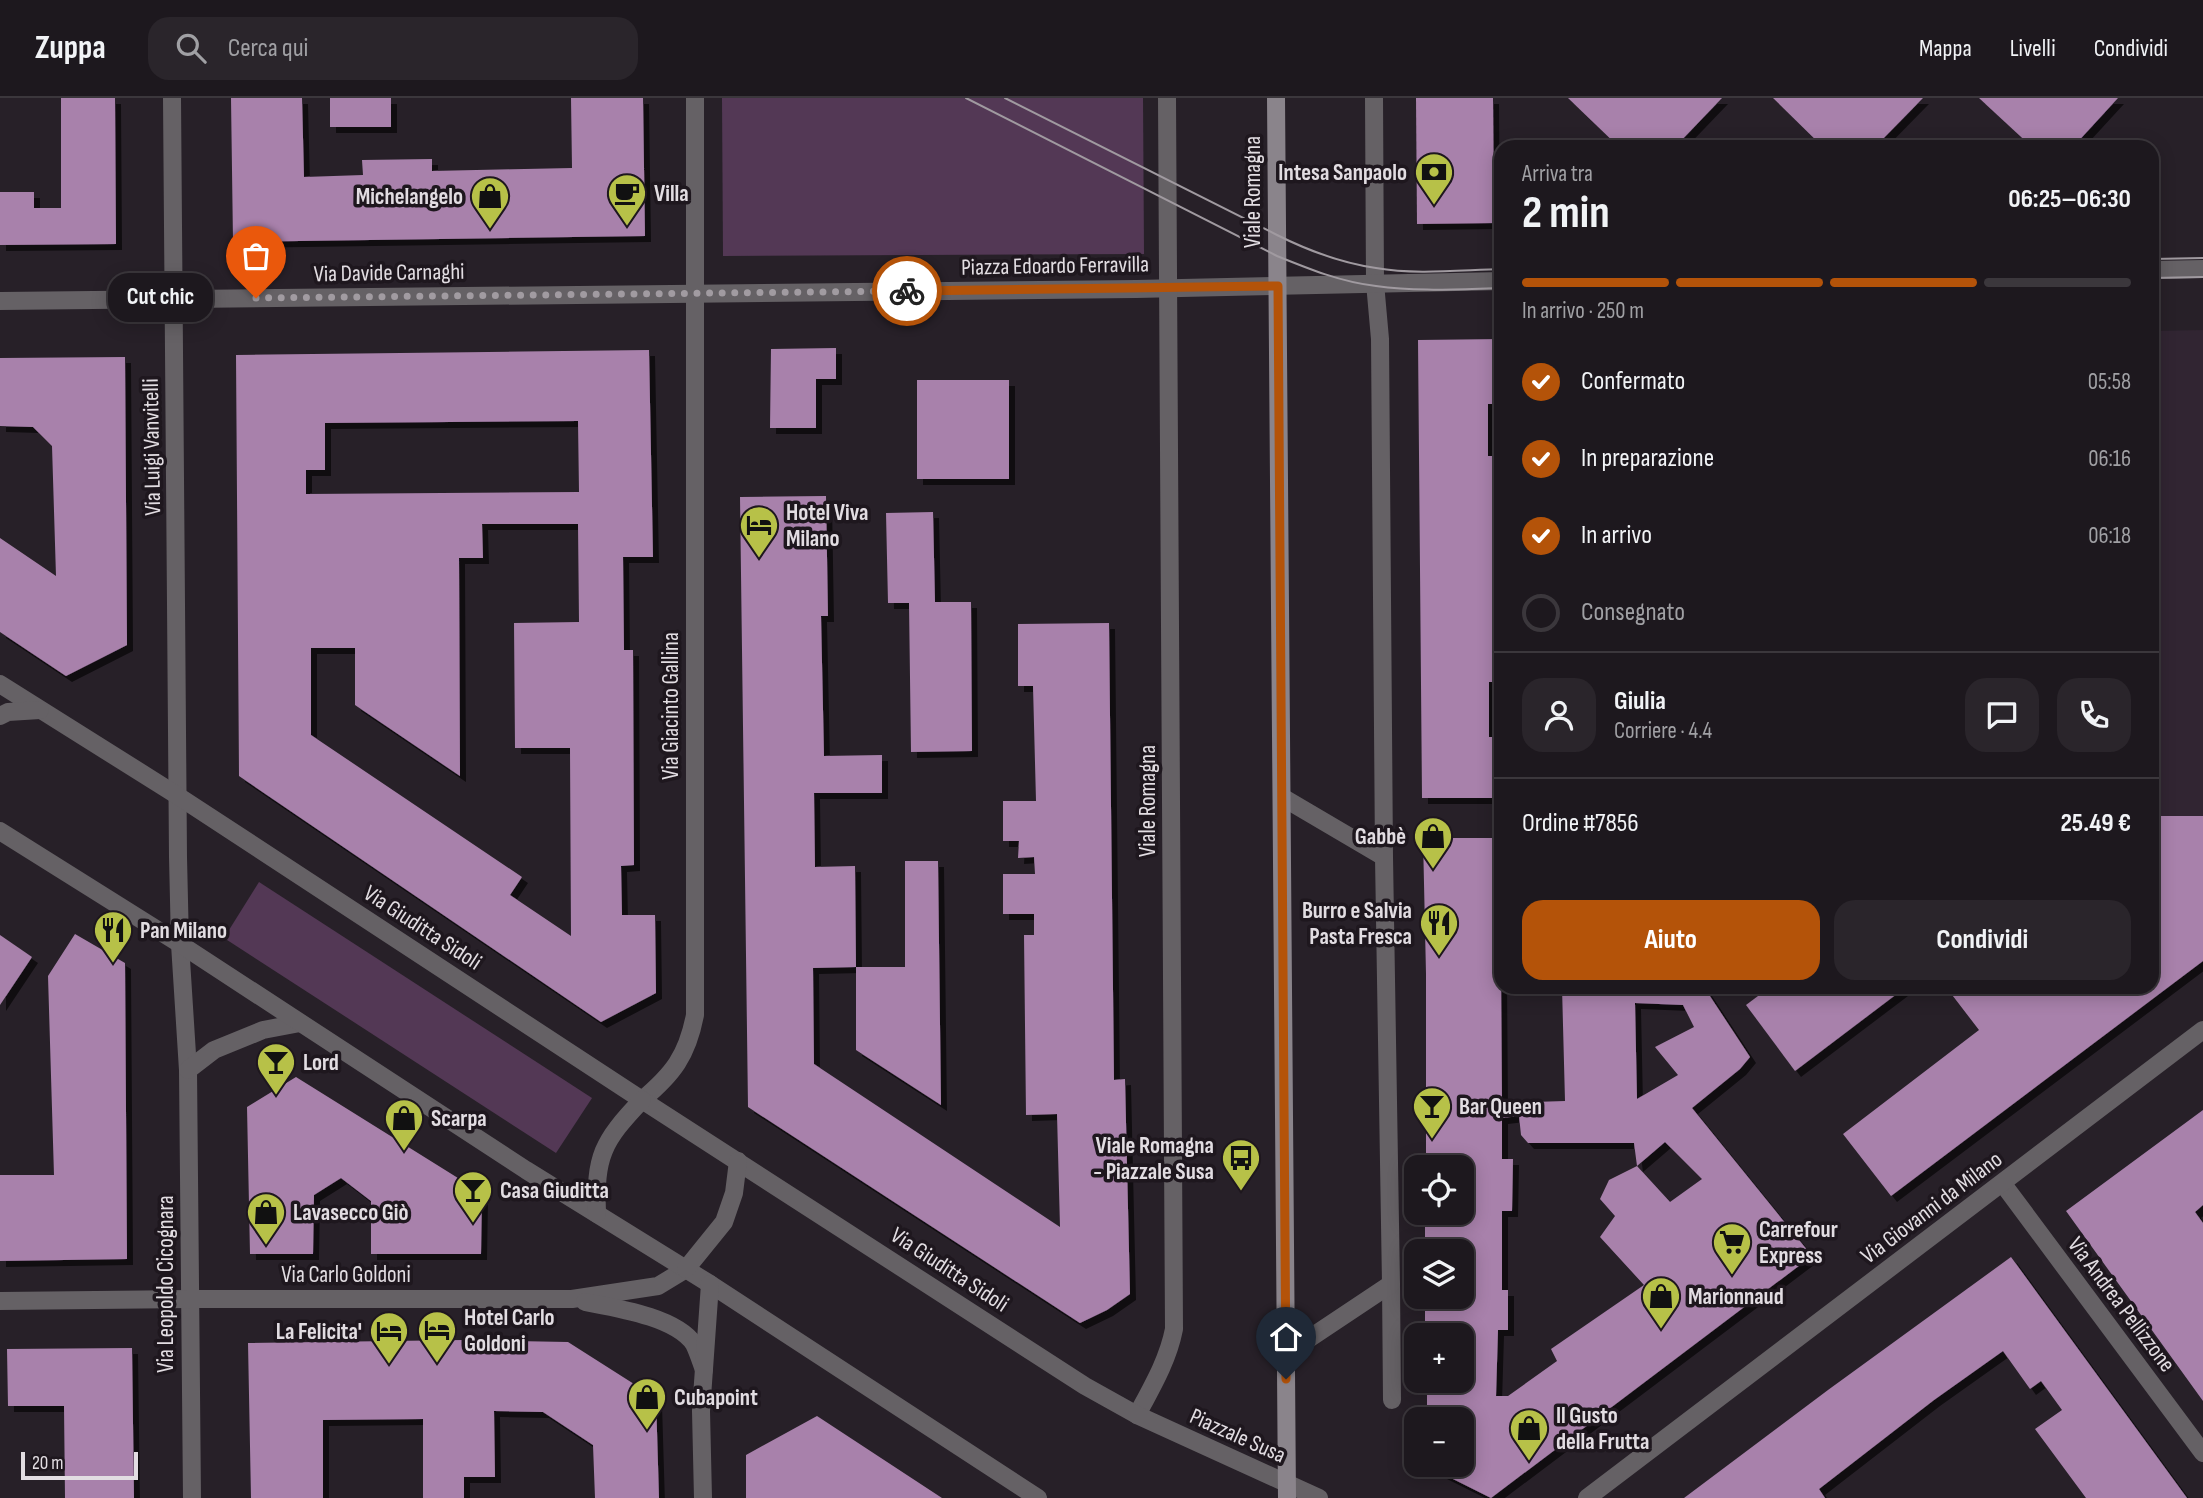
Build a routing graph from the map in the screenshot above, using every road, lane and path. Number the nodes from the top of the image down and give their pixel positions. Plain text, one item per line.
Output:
1 (172, 98) edge
2 (695, 98) edge
3 (1167, 98) edge
4 (1276, 98) edge
5 (1374, 98) edge
6 (2159, 270) edge
7 (2203, 270) edge
8 (1494, 281) edge
9 (1375, 283) junction
10 (1278, 286) junction
11 (1169, 288) junction
12 (695, 293) junction
13 (174, 298) junction
14 (0, 301) edge
15 (0, 684) edge
16 (40, 710) junction
17 (0, 716) edge
18 (178, 796) junction
19 (1282, 797) junction
20 (0, 831) edge
21 (1384, 857) junction
22 (180, 944) junction
23 (300, 1023) junction
24 (2203, 1030) edge
25 (188, 1070) junction
26 (642, 1100) junction
27 (738, 1161) junction
28 (2003, 1184) junction
29 (597, 1214) junction
30 (686, 1269) junction
31 (710, 1284) junction
32 (1391, 1284) junction
33 (190, 1298) junction
34 (572, 1299) junction
35 (0, 1301) edge
36 (1286, 1354) junction
37 (705, 1372) junction
38 (1392, 1400) dead end
39 (1137, 1415) junction
40 (2203, 1453) edge
41 (1287, 1491) edge
42 (192, 1498) edge
43 (702, 1498) edge
44 (1038, 1498) edge
45 (1319, 1498) edge
46 (1587, 1498) edge

1 - 13 street, Via Luigi Vanvitelli
2 - 12 street
3 - 11 street, Piazza Edoardo Ferravilla
4 - 10 main road, Viale Romagna
5 - 9 street
6 - 7 street
8 - 9 street
9 - 10 street
9 - 21 street
10 - 11 street
10 - 19 main road, Viale Romagna
11 - 12 street, Piazza Edoardo Ferravilla
11 - 39 street, Viale Romagna
12 - 13 street, Via Davide Carnaghi
12 - 26 street, Via Giacinto Gallina
13 - 14 street, Via Davide Carnaghi
13 - 18 street, Via Luigi Vanvitelli
15 - 16 street, Via Giuditta Sidoli
16 - 17 street
16 - 18 street, Via Giuditta Sidoli
18 - 22 street
18 - 26 street, Via Giuditta Sidoli
19 - 21 street
19 - 36 main road, Viale Romagna
20 - 22 street
21 - 32 street
22 - 23 street
22 - 25 street, Via Leopoldo Cicognara
23 - 25 street
23 - 29 street
24 - 28 street, Via Giovanni da Milano
25 - 33 street, Via Leopoldo Cicognara
26 - 27 street, Via Giuditta Sidoli
26 - 29 street
27 - 30 street
27 - 39 street, Via Giuditta Sidoli
28 - 40 street, Via Andrea Pellizzone
28 - 46 street, Via Giovanni da Milano
29 - 30 street
30 - 31 street
30 - 34 street, Via Carlo Goldoni
31 - 37 street
31 - 44 street
32 - 36 street
32 - 38 street
33 - 34 street, Via Carlo Goldoni
33 - 35 street, Via Carlo Goldoni
33 - 42 street, Via Leopoldo Cicognara
34 - 37 street
36 - 41 main road, Viale Romagna
37 - 43 street
39 - 41 street, Piazzale Susa
41 - 45 street, Piazzale Susa

